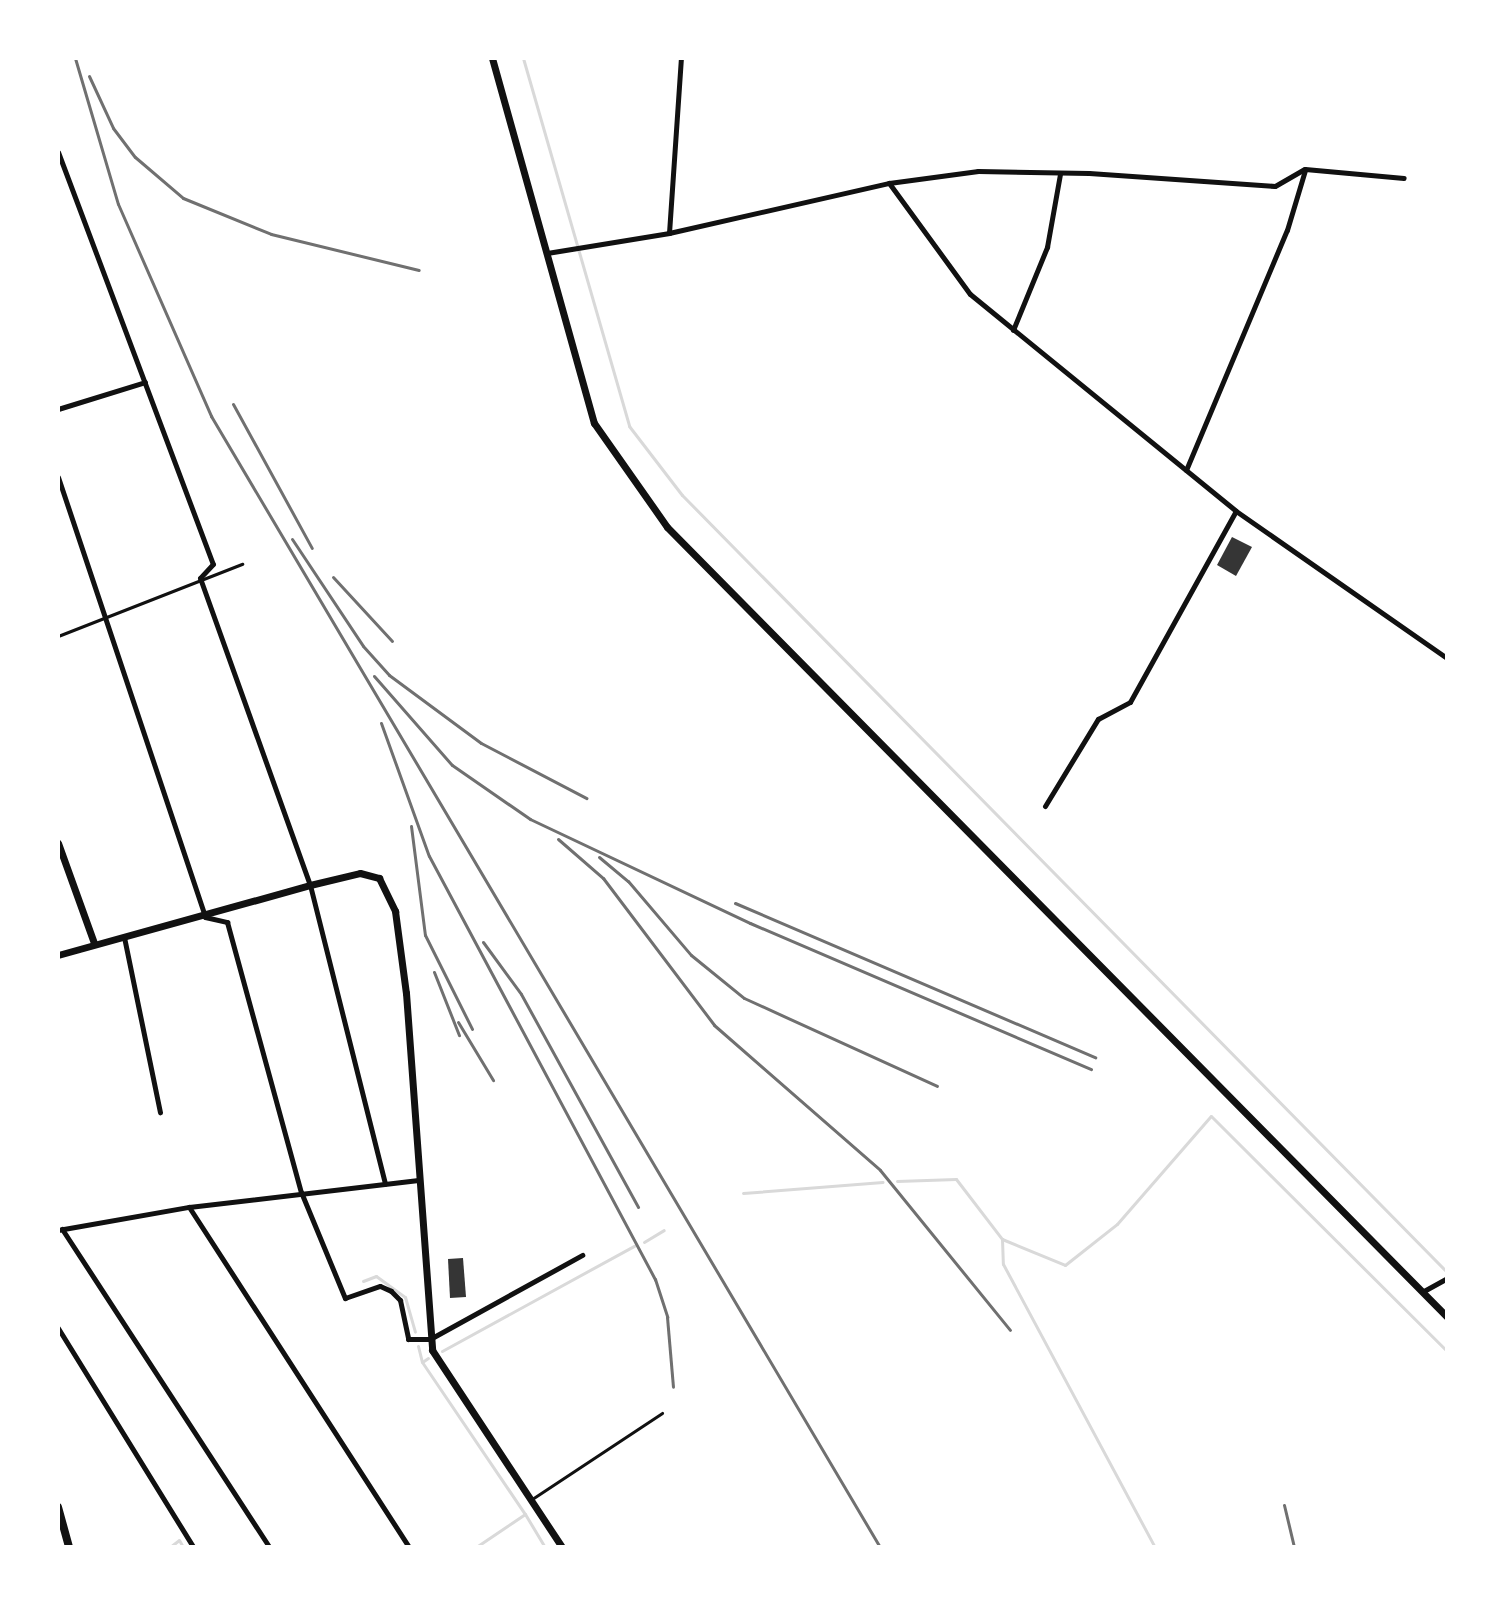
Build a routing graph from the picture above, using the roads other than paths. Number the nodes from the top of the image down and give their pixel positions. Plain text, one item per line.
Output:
1 (492, 58) edge
2 (681, 58) edge
3 (58, 152) edge
4 (1305, 169) junction
5 (1060, 174) junction
6 (1404, 178) dead end
7 (889, 183) junction
8 (669, 233) junction
9 (547, 253) junction
10 (1013, 330) junction
11 (145, 382) junction
12 (58, 409) edge
13 (1186, 470) junction
14 (58, 477) edge
15 (1236, 511) junction
16 (242, 564) dead end
17 (200, 578) junction
18 (102, 619) junction
19 (58, 636) edge
20 (1447, 658) edge
21 (1045, 806) dead end
22 (58, 843) edge
23 (310, 885) junction
24 (205, 917) junction
25 (124, 936) junction
26 (94, 943) junction
27 (58, 955) edge
28 (160, 1112) dead end
29 (418, 1180) junction
30 (385, 1184) junction
31 (301, 1192) junction
32 (189, 1207) junction
33 (60, 1229) edge
34 (582, 1255) dead end
35 (1447, 1278) edge
36 (1421, 1293) junction
37 (1447, 1317) edge
38 (58, 1328) edge
39 (430, 1339) junction
40 (662, 1413) dead end
41 (531, 1500) junction
42 (58, 1507) edge
43 (69, 1547) edge
44 (193, 1547) edge
45 (269, 1547) edge
46 (409, 1547) edge
47 (562, 1547) edge

1 - 9 main road
2 - 8 street
3 - 11 street
4 - 5 street
4 - 6 street
4 - 13 street
5 - 7 street
5 - 10 street
7 - 8 street
7 - 10 street
8 - 9 street
9 - 36 main road
10 - 13 street
11 - 12 street
11 - 17 street
13 - 15 street
14 - 18 street
15 - 20 street
15 - 21 street
16 - 17 lane
17 - 18 lane
17 - 23 street
18 - 19 lane
18 - 24 street
22 - 26 main road
23 - 24 main road
23 - 29 main road
23 - 30 street
24 - 25 main road
24 - 31 street
25 - 26 main road
25 - 28 street
26 - 27 main road
29 - 30 street
29 - 39 main road
30 - 31 street
31 - 32 street
31 - 39 street
32 - 33 street
32 - 46 street
33 - 45 street
34 - 39 street
35 - 36 street
36 - 37 main road
38 - 44 street
39 - 41 main road
40 - 41 lane
41 - 47 main road
42 - 43 main road

